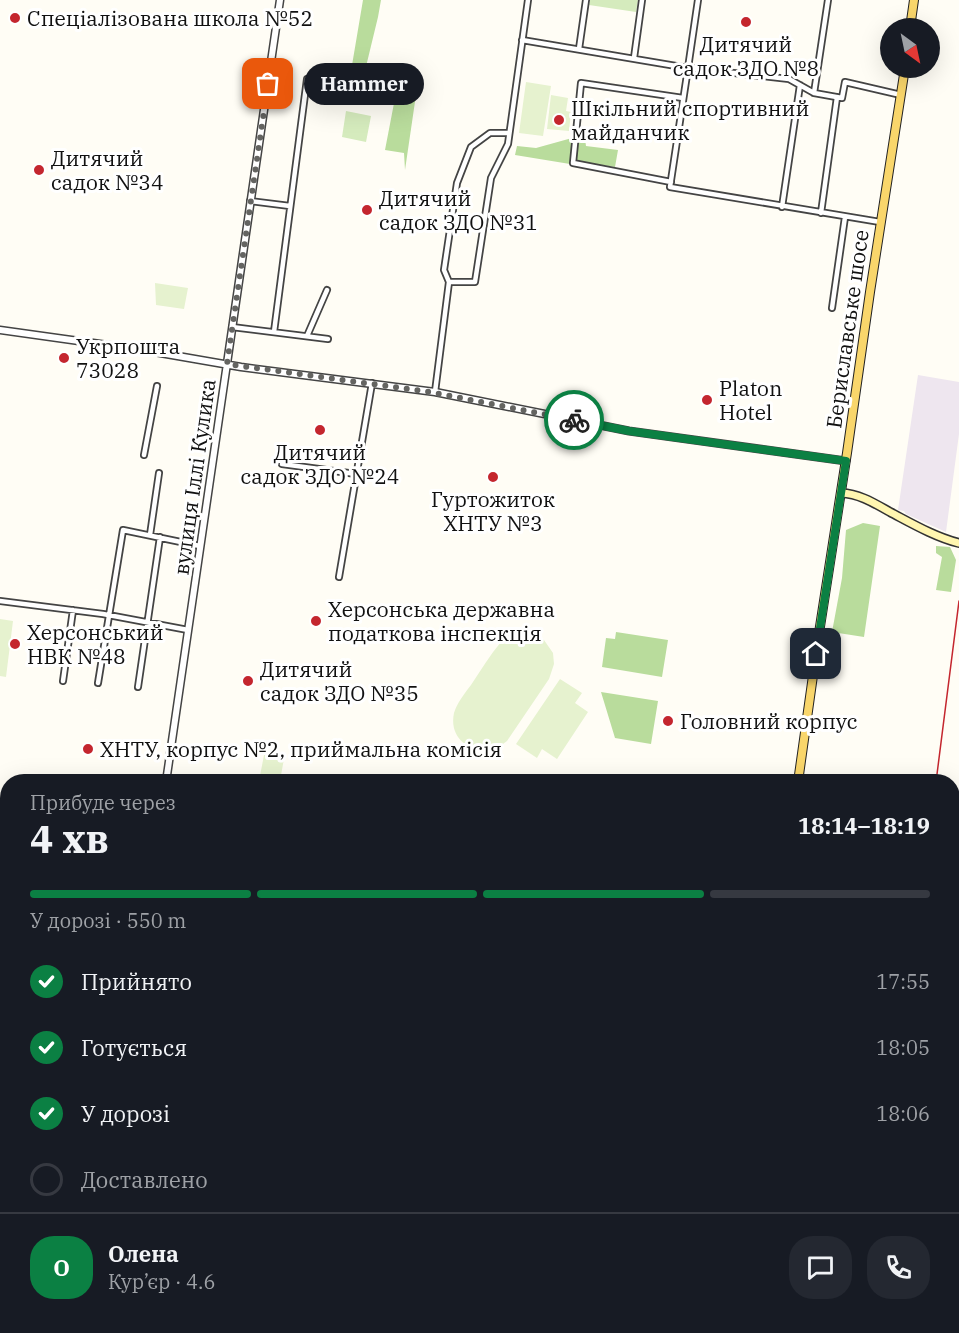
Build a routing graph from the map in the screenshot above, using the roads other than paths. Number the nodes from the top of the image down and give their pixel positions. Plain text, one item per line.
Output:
1 (280, 0) edge
2 (528, 0) edge
3 (586, 0) edge
4 (642, 0) edge
5 (698, 0) edge
6 (828, 0) edge
7 (914, 0) edge
8 (911, 18) edge
9 (522, 40) junction
10 (579, 50) junction
11 (634, 58) junction
12 (688, 68) junction
13 (904, 78) edge
14 (306, 80) dead end
15 (800, 86) junction
16 (814, 93) junction
17 (901, 95) junction
18 (837, 97) junction
19 (683, 98) junction
20 (509, 133) junction
21 (670, 184) junction
22 (250, 201) junction
23 (290, 206) junction
24 (782, 207) junction
25 (821, 213) junction
26 (845, 217) junction
27 (880, 222) junction
28 (449, 282) junction
29 (327, 290) dead end
30 (832, 308) dead end
31 (232, 327) junction
32 (0, 330) edge
33 (273, 332) junction
34 (307, 336) junction
35 (328, 339) dead end
36 (227, 364) junction
37 (372, 383) junction
38 (157, 386) dead end
39 (435, 392) junction
40 (144, 455) dead end
41 (846, 461) junction
42 (282, 464) dead end
43 (159, 472) dead end
44 (356, 474) junction
45 (841, 493) junction
46 (150, 535) junction
47 (160, 537) junction
48 (959, 543) edge
49 (200, 546) junction
50 (339, 577) dead end
51 (0, 601) edge
52 (73, 610) junction
53 (109, 615) junction
54 (149, 622) junction
55 (188, 630) junction
56 (63, 681) dead end
57 (98, 683) dead end
58 (138, 687) dead end
59 (167, 774) edge
60 (799, 774) edge

1 - 22 street, вулиця Іллі Кулика
2 - 9 street
3 - 10 street
4 - 11 street
5 - 12 street
6 - 16 street
7 - 8 main road
9 - 10 street
9 - 20 street
10 - 11 street
11 - 12 street
12 - 15 street
12 - 19 street
13 - 17 main road, Бериславське шосе
14 - 23 street
15 - 16 street
15 - 24 street
16 - 18 street
17 - 18 street
17 - 27 main road, Бериславське шосе
18 - 25 street
19 - 21 street
19 - 21 street
20 - 28 street
20 - 28 street
21 - 24 street
22 - 23 street
22 - 31 street, вулиця Іллі Кулика
23 - 33 street
24 - 25 street
25 - 26 street
26 - 27 street
26 - 30 street
27 - 41 main road, Бериславське шосе
28 - 39 street
29 - 34 street
31 - 33 street
31 - 36 street, вулиця Іллі Кулика
32 - 36 street
33 - 34 street
34 - 35 street
36 - 37 street
36 - 49 street, вулиця Іллі Кулика
37 - 39 street
37 - 44 street
38 - 40 street
39 - 41 street
41 - 45 main road, Бериславське шосе
42 - 44 street
43 - 46 street
44 - 50 street
45 - 48 main road
45 - 60 main road, Бериславське шосе
46 - 47 street
46 - 53 street
47 - 49 street
47 - 54 street
49 - 55 street, вулиця Іллі Кулика
51 - 52 street
52 - 53 street
52 - 56 street
53 - 54 street
53 - 57 street
54 - 55 street
54 - 58 street
55 - 59 street, вулиця Іллі Кулика

